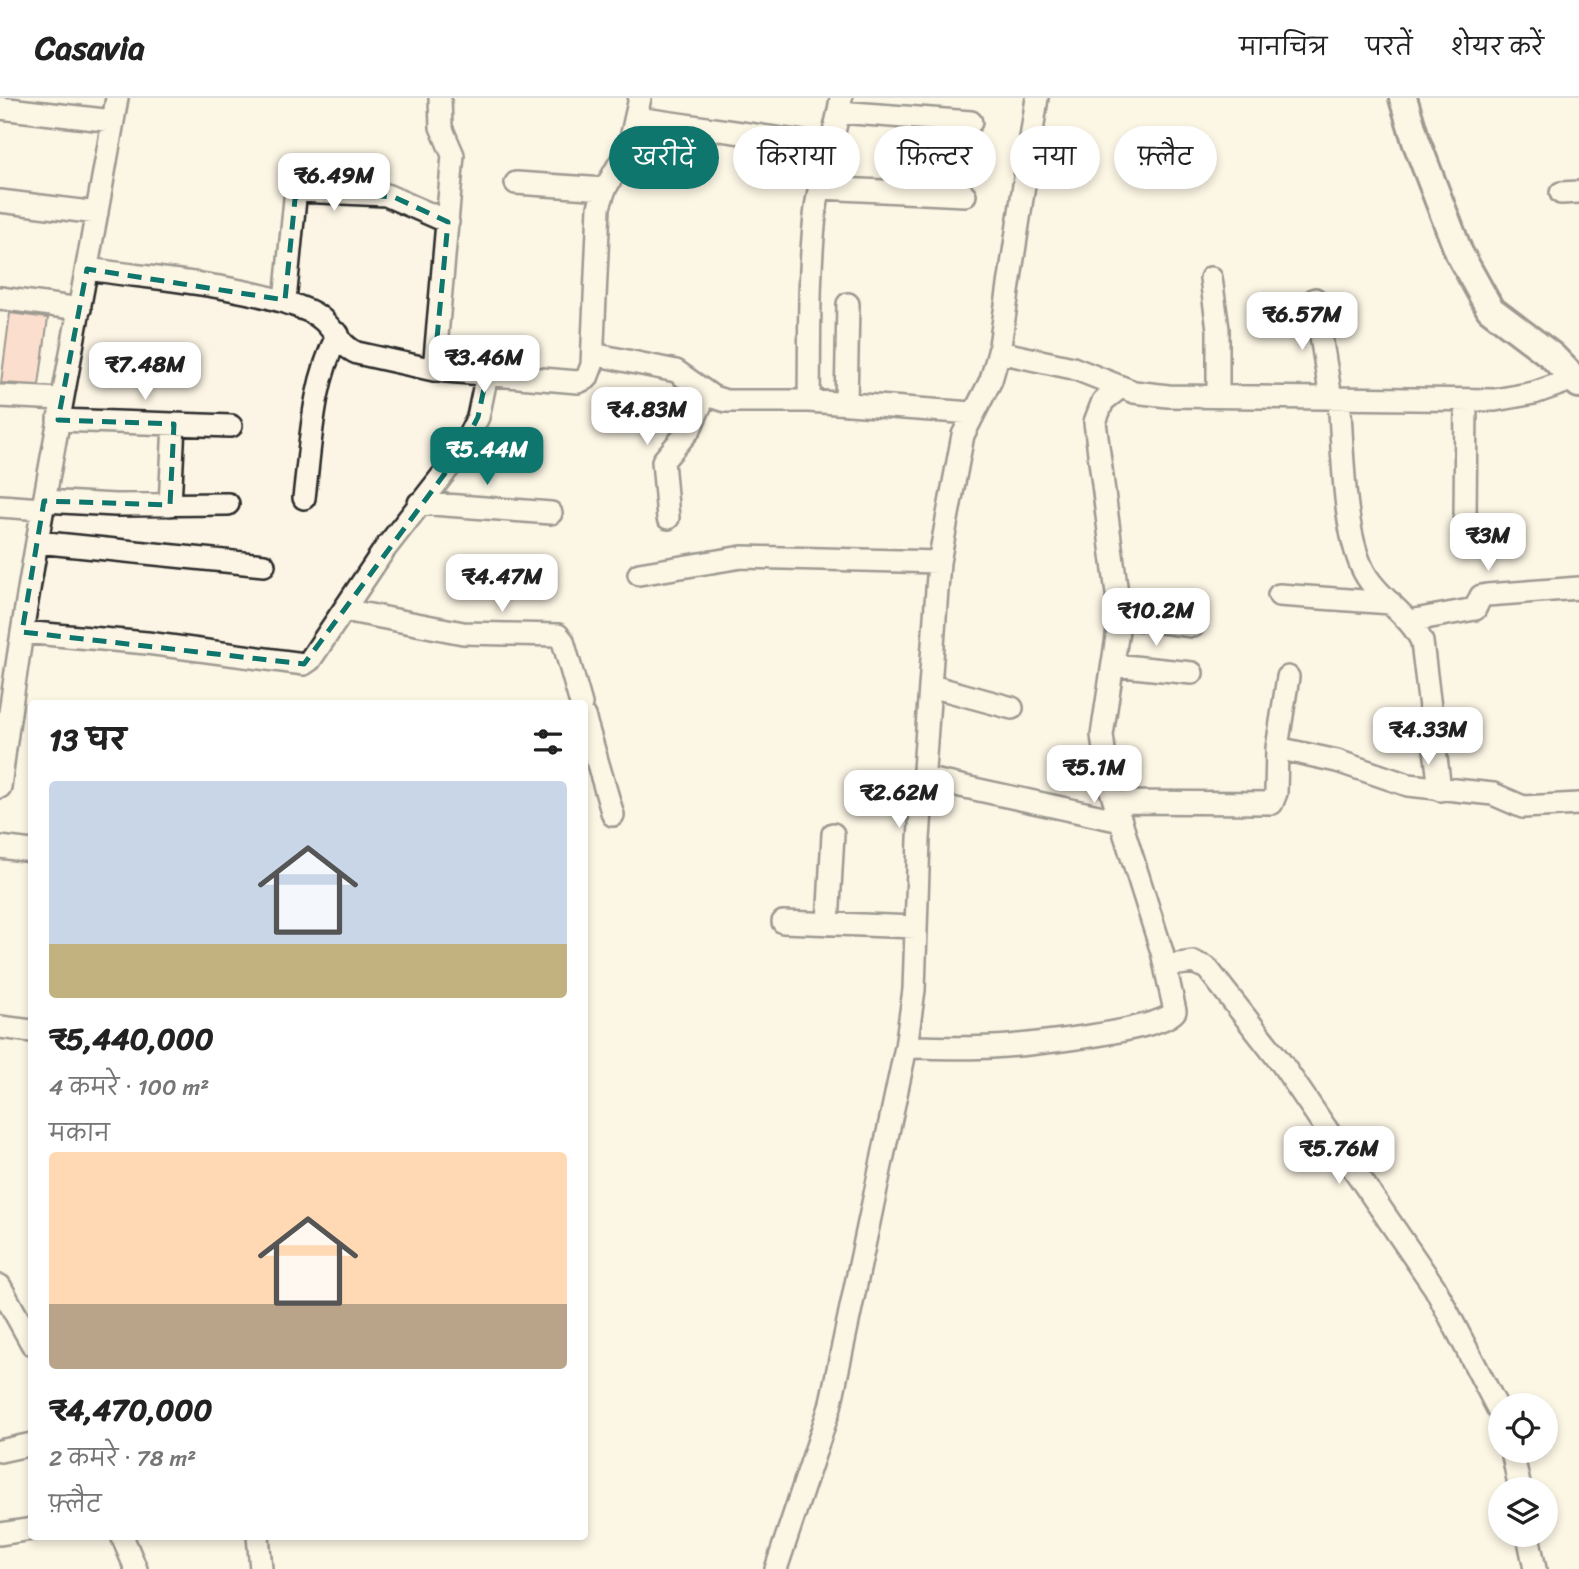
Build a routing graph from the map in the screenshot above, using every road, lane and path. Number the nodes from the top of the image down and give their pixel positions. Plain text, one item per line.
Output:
1 (117, 98) edge
2 (440, 98) edge
3 (1037, 98) edge
4 (1404, 98) edge
5 (840, 105) edge
6 (0, 108) edge
7 (638, 108) edge
8 (113, 121) junction
9 (971, 122) dead end
10 (836, 126) edge
11 (733, 127) edge
12 (516, 183) dead end
13 (605, 189) junction
14 (820, 189) edge
15 (841, 189) edge
16 (965, 195) dead end
17 (0, 201) edge
18 (97, 214) junction
19 (448, 222) junction
20 (87, 269) junction
21 (1211, 278) dead end
22 (0, 298) edge
23 (1315, 299) dead end
24 (285, 302) junction
25 (848, 304) dead end
26 (80, 309) junction
27 (338, 334) junction
28 (999, 352) junction
29 (593, 354) junction
30 (434, 370) junction
31 (487, 374) junction
32 (1577, 381) edge
33 (1121, 387) junction
34 (706, 393) junction
35 (0, 396) edge
36 (1218, 396) junction
37 (1335, 398) junction
38 (1466, 400) junction
39 (809, 401) junction
40 (846, 404) junction
41 (60, 409) junction
42 (972, 413) junction
43 (174, 424) junction
44 (231, 426) dead end
45 (304, 498) dead end
46 (228, 503) dead end
47 (419, 503) junction
48 (43, 505) junction
49 (170, 505) junction
50 (0, 506) edge
51 (551, 513) dead end
52 (668, 518) dead end
53 (1465, 520) dead end
54 (37, 542) junction
55 (939, 562) junction
56 (264, 565) dead end
57 (639, 574) dead end
58 (1579, 588) edge
59 (1279, 595) dead end
60 (1391, 603) junction
61 (344, 610) junction
62 (1120, 617) junction
63 (1409, 621) junction
64 (1193, 625) dead end
65 (22, 632) junction
66 (1114, 665) junction
67 (1192, 673) dead end
68 (1288, 677) dead end
69 (931, 686) junction
70 (580, 700) edge
71 (1012, 708) dead end
72 (588, 730) edge
73 (1277, 748) junction
74 (923, 778) junction
75 (0, 787) edge
76 (1440, 790) junction
77 (1579, 804) edge
78 (1118, 812) junction
79 (613, 815) dead end
80 (833, 834) dead end
81 (0, 847) edge
82 (28, 850) edge
83 (783, 922) dead end
84 (828, 924) junction
85 (916, 927) junction
86 (1165, 966) junction
87 (0, 1027) edge
88 (28, 1030) edge
89 (906, 1047) junction
90 (0, 1286) edge
91 (28, 1337) edge
92 (1490, 1393) edge
93 (28, 1445) edge
94 (0, 1451) edge
95 (28, 1530) edge
96 (0, 1534) edge
97 (124, 1540) edge
98 (258, 1540) edge
99 (1530, 1547) edge
100 (136, 1569) edge
101 (261, 1569) edge
102 (776, 1569) edge
103 (1535, 1569) edge

1 - 8 street
2 - 19 street
3 - 28 street
4 - 32 main road
5 - 9 street
5 - 10 street
6 - 8 street
7 - 11 street
7 - 13 street
8 - 18 street
12 - 13 street
13 - 29 street
14 - 39 street
15 - 16 street
17 - 18 street
18 - 20 street
19 - 24 street
19 - 30 street
20 - 24 street
20 - 26 street
21 - 36 street
22 - 26 street
23 - 37 street
24 - 27 street
25 - 40 street
26 - 41 street
27 - 30 street
27 - 45 street
28 - 33 street
28 - 42 street
29 - 31 street
29 - 34 street
30 - 31 street
31 - 47 street
32 - 38 street
33 - 36 street
33 - 62 street
34 - 39 street
34 - 52 street
35 - 41 street
36 - 37 street
37 - 38 street
37 - 60 street
38 - 53 street
39 - 40 street
40 - 42 street
41 - 43 street
41 - 48 street
42 - 55 street
43 - 44 street
43 - 49 street
46 - 49 street
47 - 51 street
47 - 61 street
48 - 49 street
48 - 50 street
48 - 54 street
54 - 56 street
54 - 65 street
55 - 57 street
55 - 69 street
58 - 63 street
59 - 60 street
60 - 63 street
61 - 65 street
61 - 70 street
62 - 64 street
62 - 66 street
63 - 76 street
65 - 75 street
66 - 67 street
66 - 78 street
68 - 73 street
69 - 71 street
69 - 74 street
72 - 79 street
73 - 76 street
73 - 78 street
74 - 78 street
74 - 85 street
76 - 77 street
78 - 86 street
80 - 84 street
81 - 82 street
83 - 84 street
84 - 85 street
85 - 89 street
86 - 89 street
86 - 92 street
87 - 88 street
89 - 102 street
90 - 91 street
93 - 94 street
95 - 96 street
97 - 100 street
98 - 101 street
99 - 103 street

